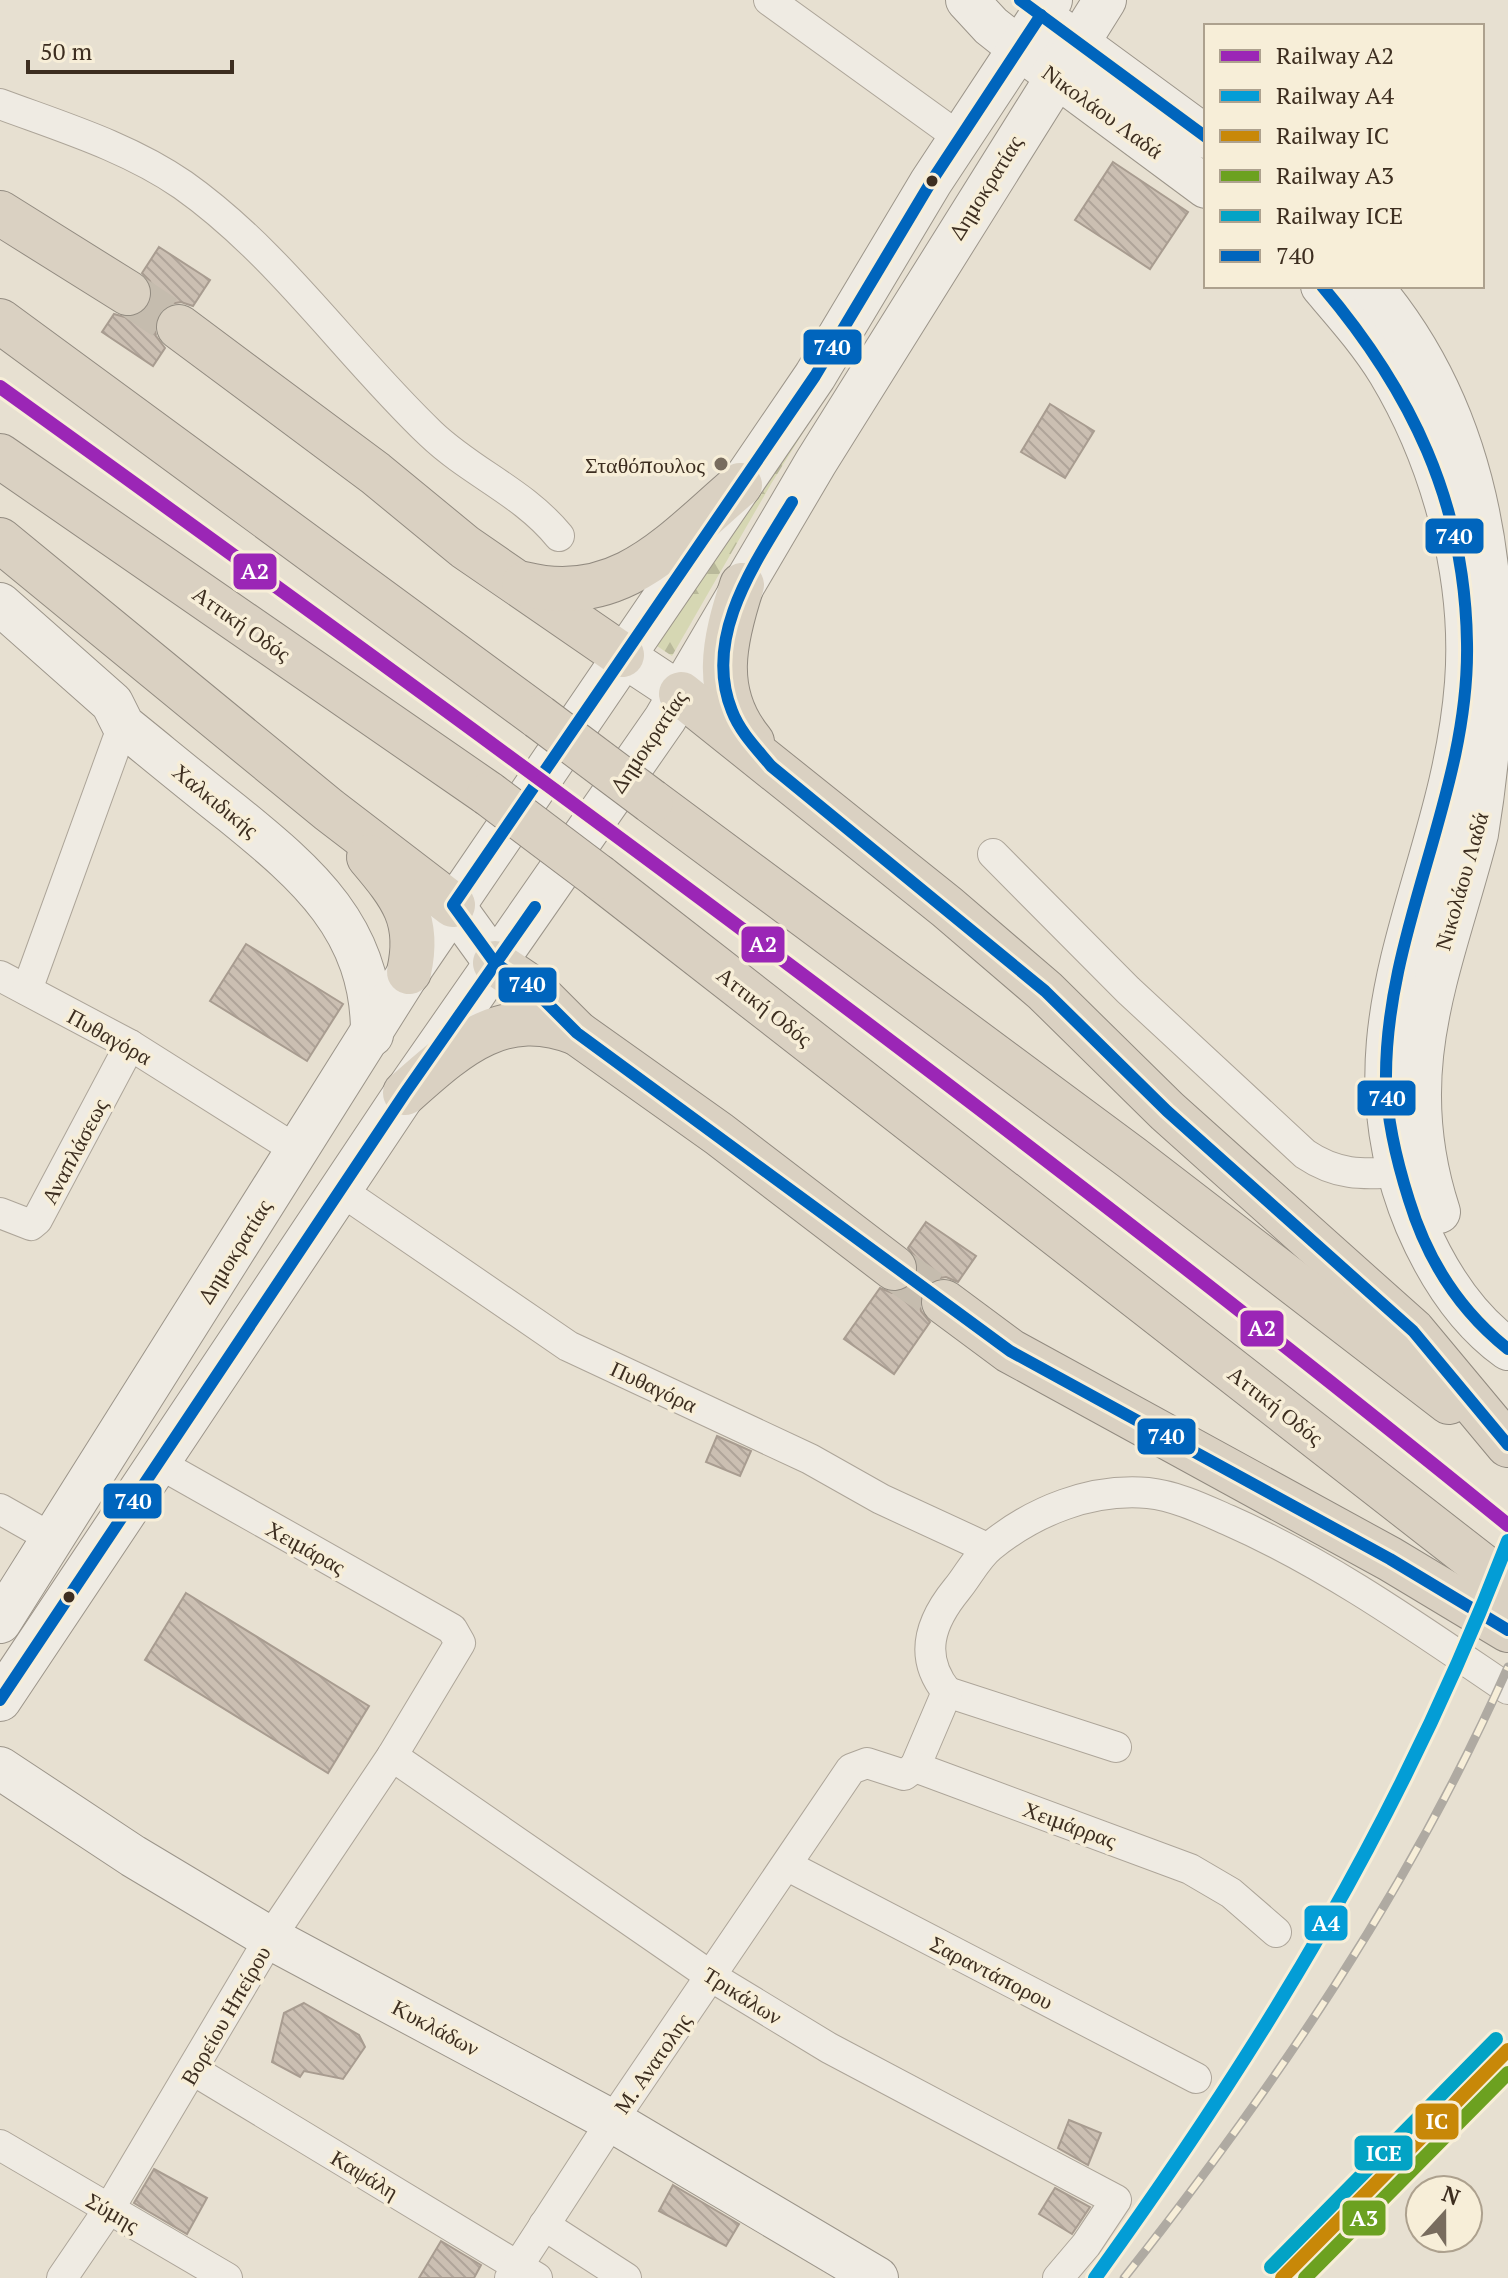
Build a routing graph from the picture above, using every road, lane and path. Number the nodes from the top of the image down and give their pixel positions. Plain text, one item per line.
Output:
1 (769, 0) edge
2 (967, 0) edge
3 (1105, 0) edge
4 (1033, 16) edge
5 (1066, 60) junction
6 (0, 104) edge
7 (1204, 136) edge
8 (960, 138) junction
9 (1204, 185) edge
10 (0, 213) edge
11 (1324, 288) edge
12 (1373, 288) edge
13 (128, 293) tunnel mouth
14 (0, 321) edge
15 (179, 327) tunnel mouth
16 (0, 456) edge
17 (740, 485) junction
18 (559, 536) dead end
19 (0, 540) edge
20 (514, 581) junction
21 (742, 585) junction
22 (0, 604) edge
23 (622, 655) junction
24 (681, 694) junction
25 (123, 725) junction
26 (771, 766) junction
27 (329, 810) junction
28 (993, 854) dead end
29 (453, 905) junction
30 (495, 963) junction
31 (409, 972) junction
32 (0, 976) edge
33 (27, 990) junction
34 (577, 1033) junction
35 (372, 1035) junction
36 (130, 1045) junction
37 (405, 1093) junction
38 (298, 1151) junction
39 (1398, 1172) junction
40 (340, 1190) junction
41 (0, 1213) edge
42 (894, 1268) tunnel mouth
43 (944, 1302) tunnel mouth
44 (1508, 1342) edge
45 (1508, 1349) edge
46 (1508, 1446) edge
47 (160, 1464) junction
48 (0, 1509) edge
49 (53, 1539) junction
50 (987, 1548) junction
51 (1508, 1586) edge
52 (0, 1622) edge
53 (452, 1629) joint
54 (1508, 1630) edge
55 (1508, 1689) edge
56 (947, 1692) junction
57 (0, 1700) edge
58 (1116, 1747) dead end
59 (392, 1756) junction
60 (915, 1767) junction
61 (0, 1768) edge
62 (851, 1769) joint
63 (788, 1866) junction
64 (1276, 1932) dead end
65 (270, 1938) junction
66 (712, 1977) junction
67 (193, 2070) junction
68 (1196, 2078) dead end
69 (612, 2121) junction
70 (0, 2145) edge
71 (109, 2209) junction
72 (544, 2225) junction
73 (522, 2274) edge
74 (62, 2278) edge
75 (227, 2278) edge
76 (626, 2278) edge
77 (877, 2278) edge
78 (1058, 2278) edge

1 - 8 street
2 - 4 street, Νικολάου Λαδά
3 - 5 street, Δημοκρατίας
4 - 5 street, Νικολάου Λαδά
4 - 8 street, Δημοκρατίας
5 - 7 street, Νικολάου Λαδά
5 - 9 street, Νικολάου Λαδά
5 - 21 street, Δημοκρατίας
6 - 18 street
8 - 17 street, Δημοκρατίας
10 - 13 highway
11 - 39 street, Νικολάου Λαδά
12 - 44 street, Νικολάου Λαδά
14 - 46 highway, bridge
15 - 20 highway
16 - 51 highway, Αττική Οδός, bridge
17 - 20 highway
17 - 23 street, Δημοκρατίας
19 - 27 highway
20 - 23 highway
21 - 24 street, Δημοκρατίας
21 - 26 highway
22 - 25 street, Χαλκιδικής
23 - 24 street
23 - 29 street, Δημοκρατίας
24 - 26 highway
24 - 30 street, Δημοκρατίας
25 - 33 street
25 - 35 street, Χαλκιδικής
26 - 46 highway
27 - 29 highway
27 - 31 highway
28 - 39 street
29 - 30 street
29 - 31 street, Δημοκρατίας
30 - 34 highway
30 - 37 street, Δημοκρατίας
31 - 35 street, Δημοκρατίας
32 - 33 street, Πυθαγόρα
33 - 36 street, Πυθαγόρα
34 - 37 highway
34 - 42 highway
35 - 38 street, Δημοκρατίας
36 - 38 street, Πυθαγόρα
36 - 41 street, Αναπλάσεως
37 - 40 street, Δημοκρατίας
38 - 49 street, Δημοκρατίας
39 - 45 street, Νικολάου Λαδά
40 - 47 street, Δημοκρατίας
40 - 50 street, Πυθαγόρα
43 - 54 highway
47 - 53 street, Χειμάρας
47 - 57 street, Δημοκρατίας
48 - 49 street
49 - 52 street, Δημοκρατίας
50 - 55 street
50 - 56 street
53 - 59 street, Βορείου Ηπείρου
56 - 58 street
56 - 60 street
59 - 65 street, Βορείου Ηπείρου
59 - 66 street, Τρικάλων
60 - 62 street, Χειμάρρας
60 - 64 street, Χειμάρρας
61 - 65 street, Κυκλάδων
62 - 63 street, Μ. Ανατολης
63 - 66 street, Μ. Ανατολης
63 - 68 street, Σαραντάπορου
65 - 67 street, Βορείου Ηπείρου
65 - 69 street, Κυκλάδων
66 - 69 street, Μ. Ανατολης
66 - 78 street, Τρικάλων
67 - 71 street, Βορείου Ηπείρου
67 - 73 street, Καψάλη
69 - 72 street, Μ. Ανατολης
69 - 77 street, Κυκλάδων
70 - 71 street, Σύμης
71 - 74 street, Βορείου Ηπείρου
71 - 75 street, Σύμης
72 - 73 street, Μ. Ανατολης
72 - 76 street

